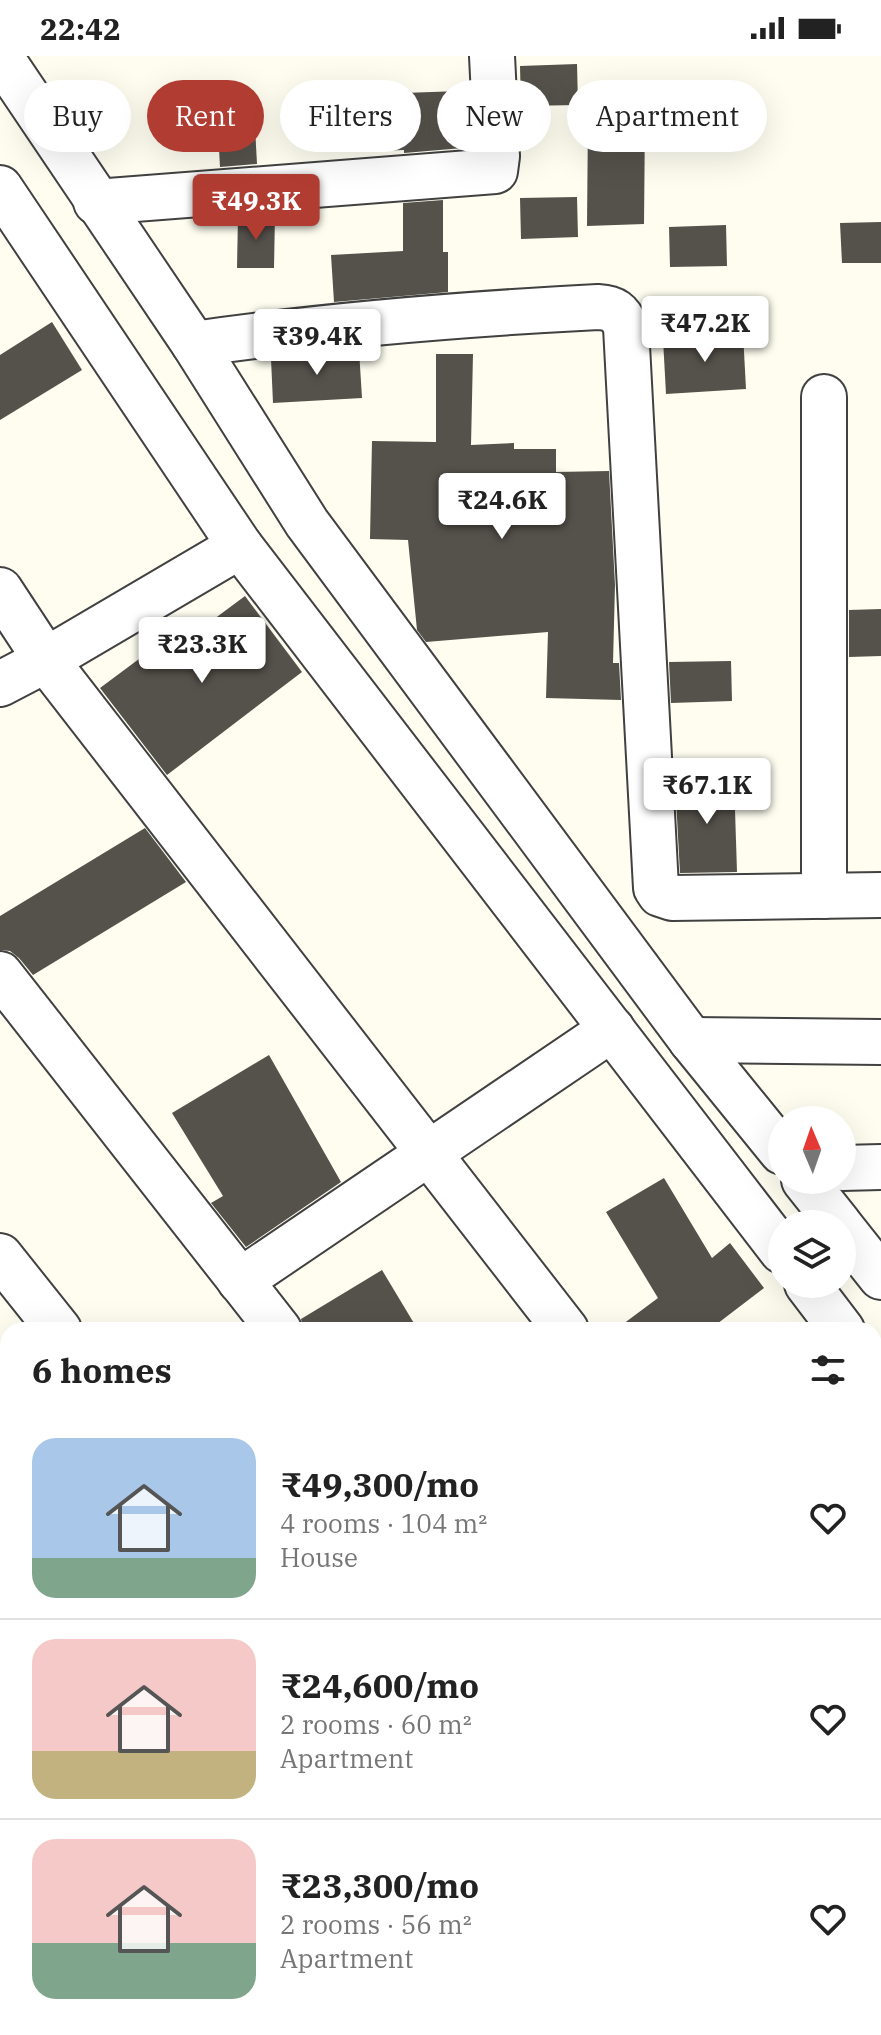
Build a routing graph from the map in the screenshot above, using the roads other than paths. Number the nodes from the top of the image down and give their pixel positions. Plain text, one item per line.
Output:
1 (0, 56) edge
2 (492, 56) edge
3 (0, 188) edge
4 (96, 202) junction
5 (194, 344) junction
6 (824, 397) dead end
7 (240, 546) junction
8 (0, 590) edge
9 (46, 660) junction
10 (0, 684) edge
11 (881, 895) edge
12 (824, 896) junction
13 (0, 974) edge
14 (612, 1029) junction
15 (691, 1040) junction
16 (881, 1042) edge
17 (768, 1135) edge
18 (429, 1153) junction
19 (881, 1167) edge
20 (856, 1168) edge
21 (815, 1194) edge
22 (828, 1210) edge
23 (768, 1233) edge
24 (856, 1245) edge
25 (0, 1256) edge
26 (881, 1277) edge
27 (240, 1281) junction
28 (818, 1298) edge
29 (53, 1322) edge
30 (273, 1322) edge
31 (560, 1322) edge
32 (836, 1322) edge

1 - 4 street
2 - 4 street
3 - 7 street
4 - 5 street
5 - 12 street
5 - 15 street
6 - 12 street
7 - 9 street
7 - 14 street
8 - 9 street
9 - 10 street
9 - 18 street
11 - 12 street
13 - 27 street
14 - 18 street
14 - 23 street
15 - 16 street
15 - 17 street
18 - 27 street
18 - 31 street
19 - 20 street
21 - 22 street
24 - 26 street
25 - 29 street
27 - 30 street
28 - 32 street

